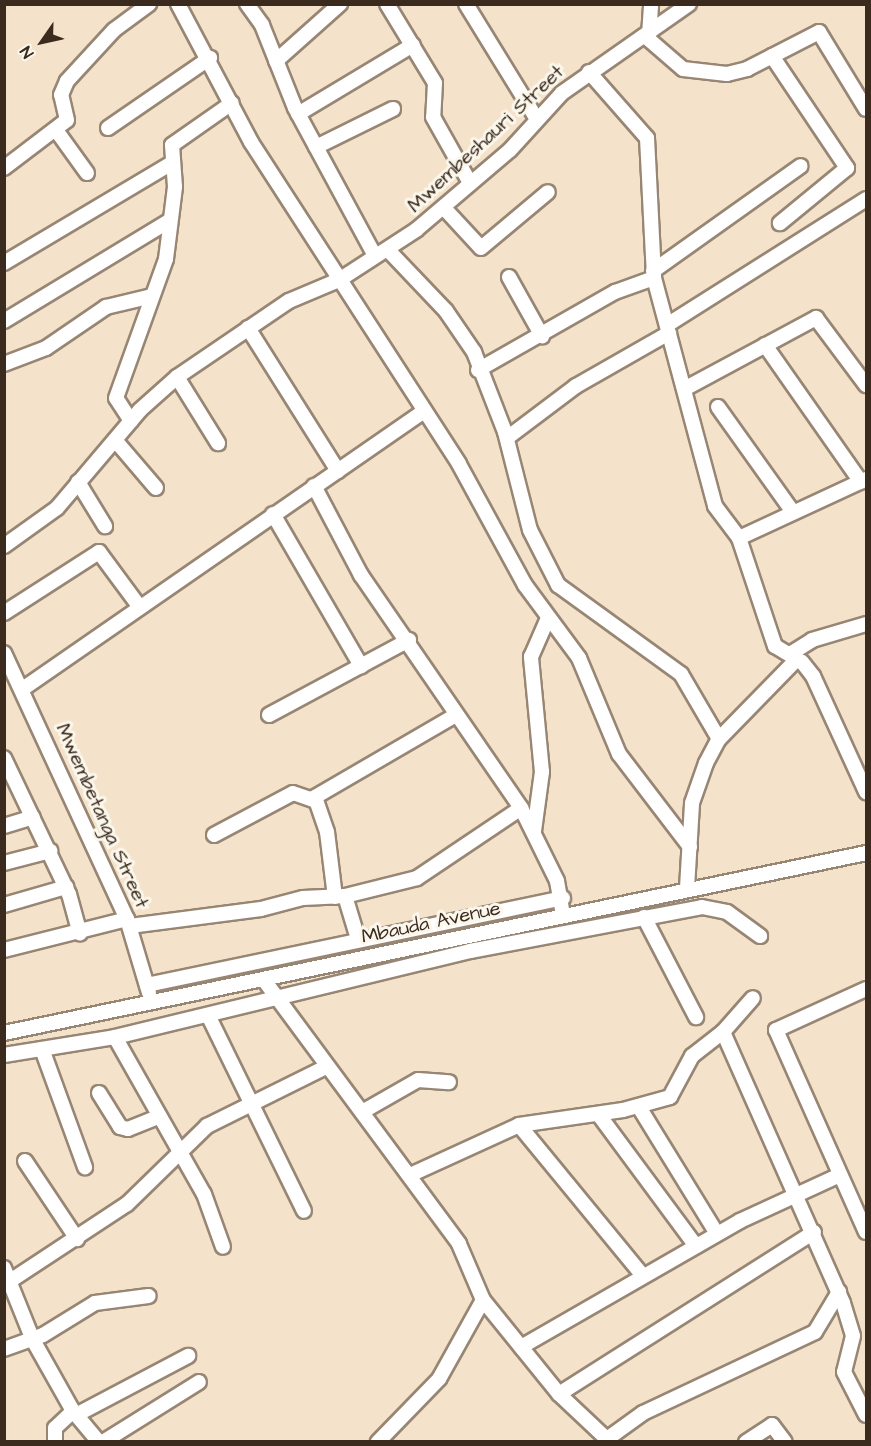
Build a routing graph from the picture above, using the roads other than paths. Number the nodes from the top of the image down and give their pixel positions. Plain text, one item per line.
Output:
1 (149, 4) edge
2 (178, 4) edge
3 (247, 4) edge
4 (340, 4) edge
5 (387, 4) edge
6 (466, 4) edge
7 (651, 4) edge
8 (689, 4) edge
9 (647, 36) junction
10 (413, 45) junction
11 (772, 56) junction
12 (210, 58) junction
13 (276, 61) junction
14 (590, 72) junction
15 (232, 103) junction
16 (866, 105) edge
17 (393, 109) dead end
18 (298, 114) junction
19 (536, 118) junction
20 (108, 128) dead end
21 (56, 130) junction
22 (316, 147) junction
23 (172, 163) junction
24 (801, 166) dead end
25 (4, 168) edge
26 (87, 173) dead end
27 (470, 183) junction
28 (548, 192) dead end
29 (867, 199) edge
30 (444, 208) junction
31 (169, 221) junction
32 (780, 223) dead end
33 (388, 250) junction
34 (375, 256) junction
35 (4, 263) edge
36 (653, 274) junction
37 (509, 277) dead end
38 (339, 280) junction
39 (152, 296) junction
40 (4, 321) edge
41 (248, 328) junction
42 (668, 329) junction
43 (542, 336) junction
44 (765, 345) junction
45 (4, 364) edge
46 (478, 370) junction
47 (177, 376) junction
48 (867, 385) edge
49 (686, 388) junction
50 (718, 407) dead end
51 (423, 412) junction
52 (131, 421) junction
53 (507, 438) junction
54 (115, 440) junction
55 (218, 443) dead end
56 (338, 471) junction
57 (864, 481) edge
58 (78, 482) junction
59 (314, 486) junction
60 (156, 488) dead end
61 (793, 512) junction
62 (273, 514) junction
63 (105, 526) dead end
64 (739, 538) junction
65 (4, 546) edge
66 (140, 606) junction
67 (4, 613) edge
68 (548, 618) junction
69 (867, 624) edge
70 (410, 640) junction
71 (4, 653) edge
72 (794, 656) junction
73 (361, 666) junction
74 (24, 688) junction
75 (269, 715) dead end
76 (454, 716) junction
77 (719, 739) junction
78 (4, 758) edge
79 (867, 792) edge
80 (313, 800) junction
81 (521, 808) junction
82 (33, 817) junction
83 (4, 826) edge
84 (534, 831) junction
85 (214, 835) dead end
86 (690, 847) junction
87 (50, 851) junction
88 (867, 853) edge
89 (4, 863) edge
90 (66, 887) junction
91 (687, 888) junction
92 (340, 896) junction
93 (563, 898) junction
94 (4, 905) edge
95 (563, 915) junction
96 (644, 917) junction
97 (128, 922) junction
98 (80, 934) junction
99 (760, 936) dead end
100 (358, 939) junction
101 (4, 950) edge
102 (264, 980) junction
103 (147, 985) junction
104 (867, 989) edge
105 (753, 998) dead end
106 (277, 999) junction
107 (150, 1001) junction
108 (208, 1015) junction
109 (696, 1017) dead end
110 (723, 1032) junction
111 (4, 1033) edge
112 (115, 1037) junction
113 (42, 1049) junction
114 (4, 1055) edge
115 (326, 1067) junction
116 (449, 1082) dead end
117 (99, 1093) dead end
118 (250, 1105) junction
119 (639, 1107) junction
120 (362, 1112) junction
121 (599, 1115) junction
122 (157, 1117) junction
123 (519, 1125) junction
124 (179, 1152) junction
125 (25, 1161) dead end
126 (85, 1167) dead end
127 (410, 1175) junction
128 (838, 1176) junction
129 (799, 1194) junction
130 (304, 1211) dead end
131 (814, 1232) junction
132 (867, 1232) edge
133 (717, 1234) junction
134 (77, 1239) junction
135 (696, 1246) junction
136 (223, 1247) dead end
137 (4, 1268) edge
138 (642, 1275) junction
139 (7, 1283) edge
140 (839, 1292) junction
141 (149, 1296) dead end
142 (483, 1300) junction
143 (33, 1340) junction
144 (521, 1347) junction
145 (4, 1350) edge
146 (188, 1356) dead end
147 (199, 1382) dead end
148 (560, 1394) junction
149 (75, 1413) junction
150 (867, 1415) edge
151 (609, 1440) edge
152 (55, 1442) edge
153 (101, 1442) edge
154 (378, 1442) edge
155 (746, 1442) edge
156 (784, 1442) edge

1 - 21 street
2 - 12 street
3 - 13 street
4 - 13 street
5 - 10 street
6 - 19 street
7 - 9 street
8 - 9 street, Mwembeshauri Street
9 - 11 street
9 - 14 street, Mwembeshauri Street
10 - 18 street
10 - 27 street
11 - 16 street
11 - 32 street
12 - 15 street
12 - 20 street
13 - 18 street
14 - 19 street, Mwembeshauri Street
14 - 36 street
15 - 23 street
15 - 38 street
17 - 22 street
18 - 22 street
19 - 27 street, Mwembeshauri Street
21 - 25 street
21 - 26 street
22 - 34 street
23 - 31 street
23 - 35 street
24 - 36 street
27 - 30 street, Mwembeshauri Street
28 - 30 street
29 - 42 street
30 - 33 street, Mwembeshauri Street
31 - 39 street
31 - 40 street
33 - 34 street, Mwembeshauri Street
33 - 46 street
34 - 38 street, Mwembeshauri Street
36 - 42 street
36 - 43 street
37 - 43 street
38 - 41 street, Mwembeshauri Street
38 - 51 street
39 - 45 street
39 - 52 street
41 - 47 street, Mwembeshauri Street
41 - 56 street
42 - 49 street
42 - 53 street
43 - 46 street
44 - 48 street
44 - 49 street
44 - 57 street
46 - 53 street
47 - 52 street, Mwembeshauri Street
47 - 55 street
49 - 64 street
50 - 61 street
51 - 56 street
51 - 68 street
52 - 54 street, Mwembeshauri Street
53 - 77 street
54 - 58 street, Mwembeshauri Street
54 - 60 street
56 - 59 street
57 - 61 street
58 - 63 street
58 - 65 street, Mwembeshauri Street
59 - 62 street
59 - 70 street
61 - 64 street
62 - 66 street
62 - 73 street
64 - 72 street
66 - 67 street
66 - 74 street
68 - 84 street
68 - 86 street
69 - 72 street
70 - 73 street
70 - 76 street
71 - 74 street, Mwembetanga Street
72 - 77 street
72 - 79 street
73 - 75 street
74 - 97 street, Mwembetanga Street
76 - 80 street
76 - 81 street
77 - 86 street
78 - 82 street
80 - 85 street
80 - 92 street
81 - 84 street
81 - 92 street
82 - 83 street
82 - 87 street
84 - 93 street
86 - 91 street
87 - 89 street
87 - 90 street
88 - 91 street, Mbauda Avenue
90 - 94 street
90 - 98 street
91 - 95 street, Mbauda Avenue
92 - 97 street
92 - 100 street
93 - 95 street
93 - 100 street
95 - 102 street, Mbauda Avenue
96 - 99 street
96 - 106 street
96 - 109 street
97 - 98 street
97 - 103 street, Mwembetanga Street
98 - 101 street
100 - 103 street
102 - 106 street
102 - 107 street, Mbauda Avenue
103 - 107 street, Mwembetanga Street
104 - 128 street
105 - 110 street
106 - 108 street
106 - 115 street
107 - 111 street, Mbauda Avenue
108 - 112 street
108 - 118 street
110 - 119 street
110 - 129 street
112 - 113 street
112 - 122 street
113 - 114 street
113 - 126 street
115 - 118 street
115 - 120 street
116 - 120 street
117 - 122 street
118 - 124 street
118 - 130 street
119 - 121 street
119 - 133 street
120 - 127 street
121 - 123 street
121 - 135 street
122 - 124 street
123 - 127 street
123 - 138 street
124 - 134 street
124 - 136 street
125 - 134 street
127 - 142 street
128 - 129 street
128 - 132 street
129 - 131 street
129 - 133 street
131 - 140 street
131 - 148 street
133 - 135 street
134 - 139 street
135 - 138 street
137 - 139 street
138 - 144 street
139 - 143 street
140 - 150 street
140 - 151 street
141 - 143 street
142 - 144 street
142 - 154 street
143 - 145 street
143 - 149 street
144 - 148 street
146 - 149 street
147 - 153 street
148 - 151 street
149 - 152 street
149 - 153 street
155 - 156 street

